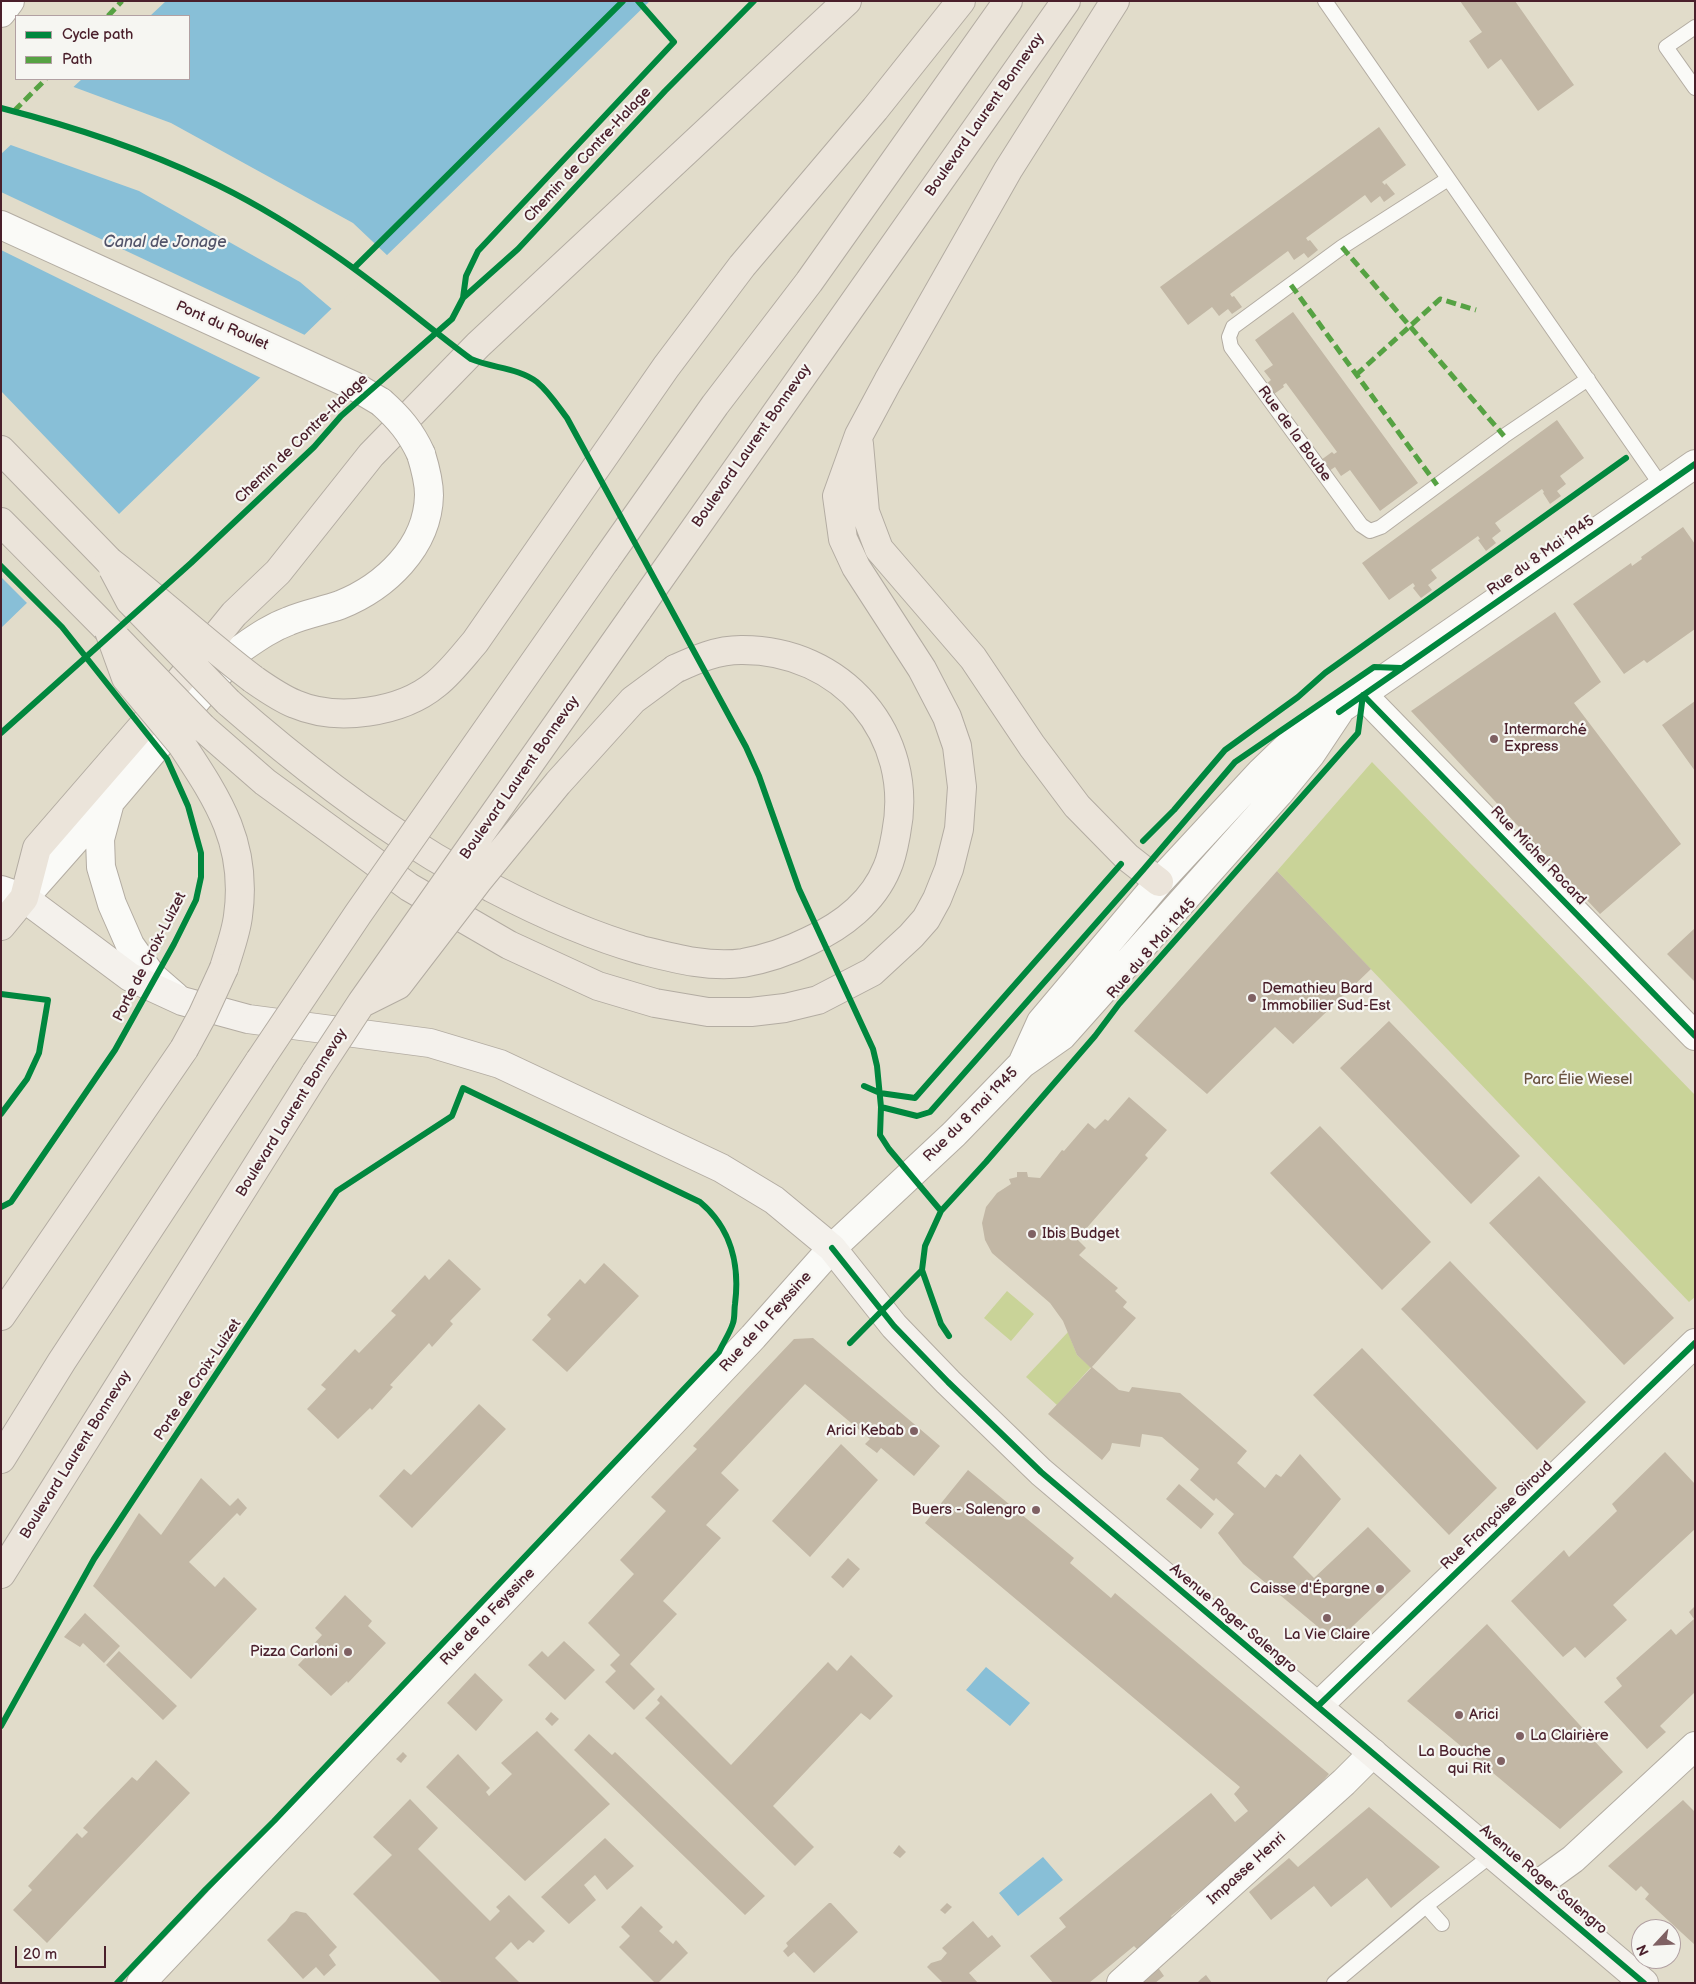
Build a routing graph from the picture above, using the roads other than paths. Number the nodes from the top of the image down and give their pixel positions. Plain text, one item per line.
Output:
1 (10, 1) edge
2 (847, 1) edge
3 (962, 1) edge
4 (1008, 1) edge
5 (1066, 1) edge
6 (1115, 1) edge
7 (1325, 1) edge
8 (1, 13) edge
9 (1695, 26) edge
10 (1695, 88) edge
11 (1448, 179) junction
12 (1, 225) edge
13 (1588, 379) junction
14 (859, 434) junction
15 (1, 450) edge
16 (1695, 464) edge
17 (1663, 488) junction
18 (1, 522) edge
19 (109, 561) junction
20 (1363, 695) junction
21 (1339, 712) junction
22 (192, 736) junction
23 (121, 788) junction
24 (1159, 882) junction
25 (12, 894) edge
26 (1174, 911) junction
27 (1, 926) edge
28 (182, 1001) junction
29 (362, 1002) junction
30 (1695, 1036) edge
31 (1022, 1064) junction
32 (832, 1248) junction
33 (1, 1316) edge
34 (1695, 1343) edge
35 (1, 1459) edge
36 (1, 1574) edge
37 (1318, 1706) junction
38 (1695, 1746) edge
39 (1373, 1753) junction
40 (1493, 1854) junction
41 (1533, 1888) junction
42 (1426, 1906) junction
43 (1442, 1924) dead end
44 (141, 1983) edge
45 (1120, 1983) edge
46 (1334, 1983) edge
47 (1644, 1983) edge

1 - 8 street
2 - 25 highway
3 - 19 highway, bridge
4 - 35 highway, bridge
5 - 29 highway, Boulevard Laurent Bonnevay, bridge
6 - 14 highway
7 - 11 lane
9 - 10 lane
11 - 13 lane
11 - 13 lane, Rue de la Boube
12 - 23 street, Pont du Roulet, bridge
13 - 17 lane
14 - 22 highway
14 - 24 highway
15 - 19 highway
16 - 17 street, Rue du 8 Mai 1945
17 - 20 street, Rue du 8 Mai 1945
18 - 22 highway, bridge
19 - 29 highway, bridge
20 - 21 street, Rue du 8 Mai 1945
20 - 30 street, Rue Michel Rocard
21 - 24 street, Rue du 8 Mai 1945
21 - 26 street, Rue du 8 Mai 1945
22 - 33 highway, bridge
23 - 25 street
23 - 28 street
24 - 26 street, Rue du 8 Mai 1945
24 - 31 street, Rue du 8 Mai 1945
25 - 27 highway
25 - 28 main road, Avenue Roger Salengro
26 - 31 street, Rue du 8 Mai 1945
28 - 32 main road, Avenue Roger Salengro
29 - 36 highway, Boulevard Laurent Bonnevay, bridge
31 - 32 street, Rue du 8 mai 1945
32 - 37 main road, Avenue Roger Salengro
32 - 44 street, Rue de la Feyssine
34 - 37 street, Rue Françoise Giroud
37 - 39 main road, Avenue Roger Salengro
38 - 41 street
39 - 40 main road, Avenue Roger Salengro
39 - 45 street, Impasse Henri
40 - 41 main road, Avenue Roger Salengro
40 - 42 lane
41 - 47 main road, Avenue Roger Salengro
42 - 43 lane
42 - 46 lane

